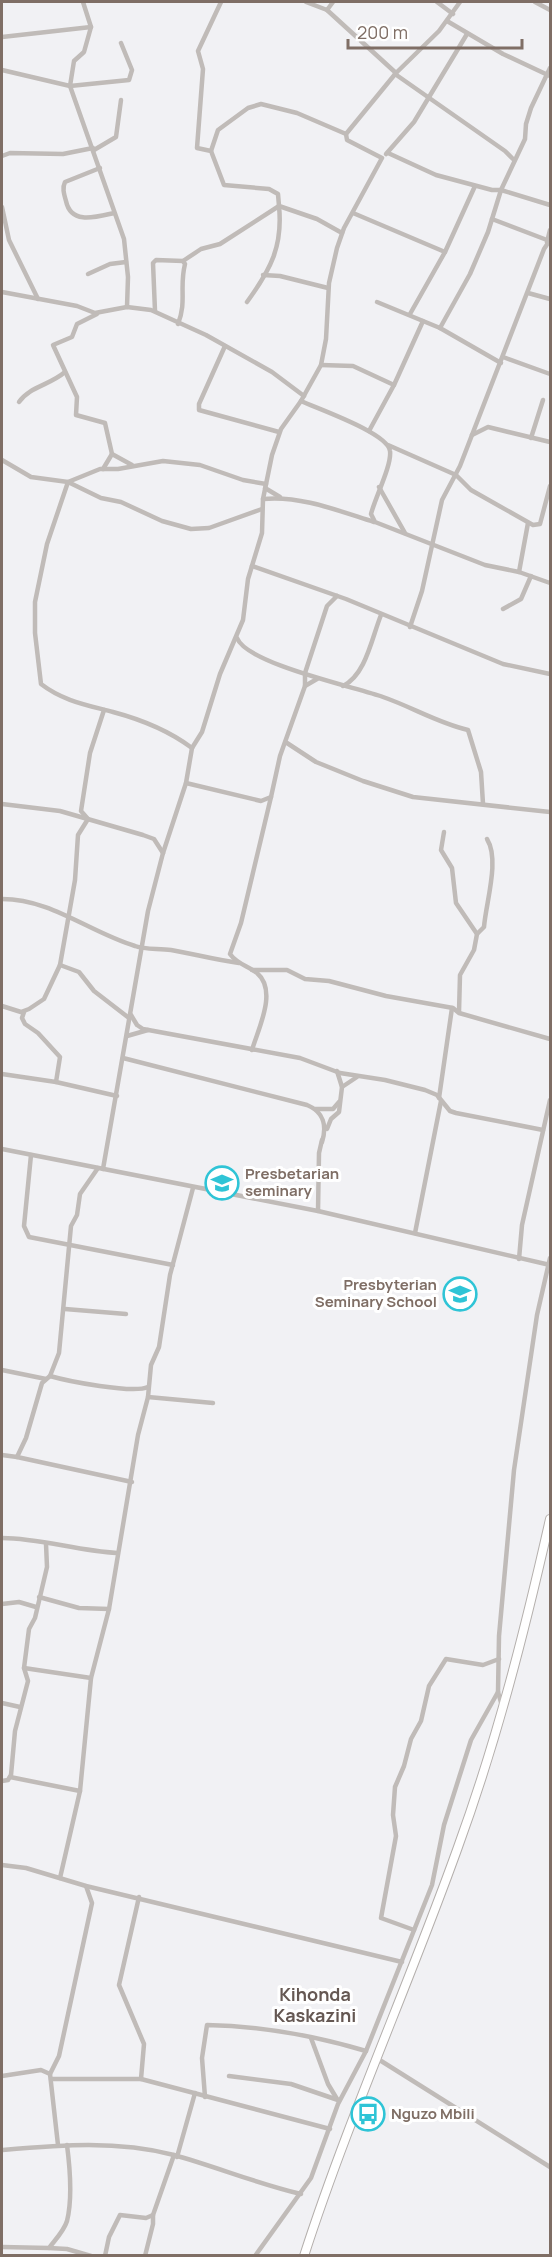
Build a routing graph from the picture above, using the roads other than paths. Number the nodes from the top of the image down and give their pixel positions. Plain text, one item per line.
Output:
1 (83, 2) edge
2 (221, 2) edge
3 (306, 2) edge
4 (333, 2) edge
5 (438, 2) edge
6 (460, 2) edge
7 (535, 2) edge
8 (327, 10) junction
9 (550, 10) edge
10 (453, 14) junction
11 (447, 21) junction
12 (91, 27) junction
13 (467, 34) junction
14 (2, 38) edge
15 (121, 43) dead end
16 (550, 69) edge
17 (2, 70) edge
18 (395, 74) junction
19 (548, 75) edge
20 (70, 86) junction
21 (430, 97) junction
22 (122, 100) dead end
23 (346, 134) junction
24 (93, 149) junction
25 (211, 151) junction
26 (388, 153) junction
27 (2, 155) edge
28 (382, 158) junction
29 (513, 159) junction
30 (100, 168) junction
31 (475, 186) junction
32 (501, 190) junction
33 (550, 205) edge
34 (279, 206) junction
35 (2, 207) edge
36 (114, 213) junction
37 (353, 213) junction
38 (492, 219) junction
39 (550, 230) edge
40 (342, 233) junction
41 (548, 241) edge
42 (445, 252) junction
43 (183, 261) junction
44 (126, 262) junction
45 (88, 274) dead end
46 (263, 276) junction
47 (328, 288) junction
48 (2, 292) edge
49 (528, 293) junction
50 (38, 299) junction
51 (550, 299) edge
52 (247, 302) dead end
53 (376, 302) dead end
54 (127, 307) junction
55 (156, 311) junction
56 (99, 313) junction
57 (410, 314) junction
58 (423, 321) junction
59 (178, 324) junction
60 (440, 328) junction
61 (225, 346) junction
62 (503, 357) junction
63 (501, 363) junction
64 (321, 365) junction
65 (65, 372) junction
66 (550, 374) edge
67 (394, 385) junction
68 (302, 398) junction
69 (543, 400) dead end
70 (19, 402) dead end
71 (478, 416) junction
72 (488, 427) junction
73 (369, 431) junction
74 (279, 432) junction
75 (472, 435) junction
76 (531, 438) junction
77 (550, 442) edge
78 (388, 446) junction
79 (112, 454) junction
80 (2, 460) edge
81 (132, 465) junction
82 (103, 469) junction
83 (456, 475) junction
84 (68, 482) junction
85 (265, 486) junction
86 (550, 486) edge
87 (379, 488) junction
88 (281, 498) junction
89 (263, 499) junction
90 (262, 509) junction
91 (375, 522) junction
92 (528, 523) junction
93 (407, 535) junction
94 (430, 544) junction
95 (252, 566) junction
96 (519, 572) junction
97 (531, 576) junction
98 (550, 583) edge
99 (337, 596) junction
100 (503, 609) dead end
101 (381, 615) junction
102 (410, 627) junction
103 (237, 637) junction
104 (305, 673) junction
105 (550, 674) edge
106 (318, 679) junction
107 (305, 686) junction
108 (344, 686) junction
109 (104, 710) junction
110 (287, 743) junction
111 (192, 748) junction
112 (186, 783) junction
113 (271, 797) junction
114 (261, 801) junction
115 (2, 804) edge
116 (483, 804) junction
117 (268, 809) junction
118 (550, 812) edge
119 (88, 819) junction
120 (444, 832) dead end
121 (488, 839) dead end
122 (163, 852) junction
123 (2, 899) edge
124 (69, 915) junction
125 (477, 934) junction
126 (141, 948) junction
127 (240, 964) junction
128 (60, 965) junction
129 (252, 970) junction
130 (2, 1006) edge
131 (453, 1008) junction
132 (24, 1012) junction
133 (459, 1013) junction
134 (130, 1015) junction
135 (148, 1030) junction
136 (127, 1036) junction
137 (550, 1039) edge
138 (252, 1050) junction
139 (123, 1058) junction
140 (337, 1071) junction
141 (2, 1074) edge
142 (358, 1077) junction
143 (57, 1082) junction
144 (342, 1087) junction
145 (117, 1096) junction
146 (440, 1099) junction
147 (550, 1100) edge
148 (339, 1102) junction
149 (315, 1109) junction
150 (543, 1130) junction
151 (322, 1142) junction
152 (2, 1149) edge
153 (31, 1155) junction
154 (100, 1168) junction
155 (193, 1188) junction
156 (318, 1211) junction
157 (415, 1233) junction
158 (72, 1246) junction
159 (550, 1258) edge
160 (519, 1259) junction
161 (173, 1265) junction
162 (549, 1265) edge
163 (64, 1309) junction
164 (126, 1314) dead end
165 (2, 1370) edge
166 (48, 1377) junction
167 (148, 1387) junction
168 (148, 1397) junction
169 (213, 1403) dead end
170 (2, 1455) edge
171 (17, 1457) junction
172 (132, 1482) junction
173 (550, 1519) edge
174 (2, 1538) edge
175 (46, 1544) junction
176 (117, 1553) junction
177 (39, 1597) junction
178 (2, 1604) edge
179 (36, 1607) junction
180 (109, 1609) junction
181 (499, 1659) junction
182 (24, 1668) junction
183 (91, 1678) junction
184 (498, 1692) junction
185 (2, 1702) edge
186 (20, 1707) junction
187 (503, 1710) junction
188 (10, 1777) junction
189 (2, 1781) edge
190 (80, 1791) junction
191 (2, 1865) edge
192 (60, 1878) junction
193 (86, 1886) junction
194 (139, 1897) junction
195 (414, 1930) junction
196 (402, 1962) junction
197 (311, 2038) junction
198 (366, 2051) junction
199 (378, 2059) junction
200 (2, 2076) edge
201 (50, 2076) junction
202 (229, 2076) dead end
203 (141, 2079) junction
204 (195, 2093) junction
205 (205, 2097) junction
206 (338, 2102) junction
207 (330, 2129) junction
208 (58, 2145) junction
209 (68, 2145) junction
210 (2, 2150) edge
211 (176, 2156) junction
212 (550, 2167) edge
213 (301, 2194) junction
214 (153, 2215) junction
215 (2, 2247) edge
216 (49, 2248) junction
217 (75, 2253) edge
218 (91, 2256) edge
219 (105, 2256) edge
220 (145, 2256) edge
221 (255, 2256) edge
222 (304, 2256) edge

1 - 12 street
2 - 25 street
3 - 8 street
4 - 8 street
5 - 10 street
6 - 10 street
7 - 9 street
8 - 18 street
10 - 11 street
11 - 13 street
11 - 18 street
12 - 14 street
12 - 20 street
13 - 19 street
13 - 21 street
15 - 20 street
16 - 19 street
17 - 20 street
18 - 21 street
18 - 23 street
19 - 29 street
20 - 24 street
21 - 26 street
21 - 29 street
22 - 24 street
23 - 25 street
23 - 28 street
24 - 27 street
24 - 30 street
25 - 34 street
26 - 28 street
26 - 31 street
28 - 37 street
29 - 32 street
30 - 36 street
30 - 36 street
31 - 32 street
31 - 42 street
32 - 33 street
32 - 38 street
34 - 40 street
34 - 43 street
34 - 46 street
35 - 50 street
36 - 44 street
37 - 40 street
37 - 42 street
38 - 41 street
38 - 60 street
39 - 41 street
40 - 47 street
41 - 49 street
42 - 57 street
43 - 55 street
43 - 59 street
44 - 45 street
44 - 54 street
46 - 47 street
46 - 52 street
47 - 64 street
48 - 50 street
49 - 51 street
49 - 62 street
50 - 56 street
53 - 57 street
54 - 55 street
54 - 56 street
55 - 59 street
56 - 65 street
57 - 58 street
58 - 60 street
58 - 67 street
59 - 61 street
60 - 63 street
61 - 68 street
61 - 74 street
62 - 63 street
62 - 66 street
63 - 71 street
64 - 67 street
64 - 68 street
65 - 70 street
65 - 79 street
67 - 73 street
68 - 73 street
68 - 74 street
69 - 76 street
71 - 72 street
71 - 75 street
72 - 75 street
72 - 76 street
73 - 78 street
74 - 85 street
75 - 83 street
76 - 77 street
78 - 83 street
78 - 87 street
79 - 81 street
79 - 82 street
80 - 84 street
81 - 82 street
81 - 85 street
82 - 84 street
83 - 92 street
83 - 94 street
84 - 90 street
84 - 109 street
85 - 88 street
85 - 89 street
86 - 92 street
87 - 91 street
87 - 93 street
88 - 89 street
88 - 91 street
89 - 90 street
90 - 95 street
91 - 93 street
92 - 96 street
93 - 94 street
94 - 96 street
94 - 102 street
95 - 99 street
95 - 103 street
96 - 97 street
97 - 98 street
97 - 100 street
99 - 101 street
99 - 104 street
101 - 102 street
101 - 108 street
102 - 105 street
103 - 104 street
103 - 111 street
104 - 106 street
104 - 107 street
106 - 107 street
106 - 108 street
107 - 110 street
108 - 116 street
109 - 111 street
109 - 119 street
110 - 113 street
110 - 116 street
111 - 112 street
112 - 114 street
112 - 122 street
113 - 114 street
113 - 117 street
114 - 117 street
115 - 119 street
116 - 118 street
117 - 127 street
119 - 122 street
119 - 124 street
120 - 125 street
121 - 125 street
122 - 126 street
123 - 124 street
124 - 126 street
124 - 128 street
125 - 133 street
126 - 127 street
126 - 134 street
127 - 129 street
128 - 132 street
128 - 134 street
129 - 131 street
129 - 138 street
130 - 132 street
131 - 133 street
131 - 146 street
132 - 143 street
133 - 137 street
134 - 135 street
134 - 136 street
135 - 136 street
135 - 138 street
136 - 139 street
138 - 140 street
139 - 145 street
139 - 149 street
140 - 142 street
140 - 144 street
141 - 143 street
142 - 144 street
142 - 146 street
143 - 145 street
144 - 148 street
145 - 154 street
146 - 150 street
146 - 157 street
147 - 150 street
148 - 149 street
148 - 151 street
149 - 151 street
150 - 160 street
151 - 156 street
152 - 153 street
153 - 154 street
153 - 158 street
154 - 155 street
154 - 158 street
155 - 156 street
155 - 161 street
156 - 157 street
157 - 160 street
158 - 161 street
158 - 163 street
159 - 162 street
160 - 162 street
161 - 167 street
162 - 181 street
163 - 164 street
163 - 166 street
165 - 166 street
166 - 167 street
166 - 171 street
167 - 168 street
168 - 169 street
168 - 172 street
170 - 171 street
171 - 172 street
172 - 176 street
173 - 187 highway
174 - 175 street
175 - 176 street
175 - 177 street
176 - 180 street
177 - 179 street
177 - 180 street
178 - 179 street
179 - 182 street
180 - 183 street
181 - 184 street
181 - 195 street
182 - 183 street
182 - 186 street
183 - 190 street
184 - 187 street
184 - 195 street
185 - 186 street
186 - 188 street
187 - 199 highway
188 - 189 street
188 - 190 street
190 - 192 street
191 - 192 street
192 - 193 street
193 - 194 street
193 - 201 street
194 - 196 street
194 - 203 street
195 - 196 street
196 - 198 street
197 - 198 street
197 - 205 street
197 - 206 street
198 - 206 street
199 - 212 street
199 - 222 highway
200 - 201 street
201 - 203 street
201 - 208 street
202 - 206 street
203 - 204 street
204 - 205 street
204 - 211 street
205 - 207 street
206 - 207 street
207 - 213 street
208 - 209 street
208 - 210 street
209 - 211 street
209 - 216 street
211 - 213 street
211 - 214 street
213 - 221 street
214 - 219 street
214 - 220 street
215 - 216 street
216 - 217 street
217 - 218 street

